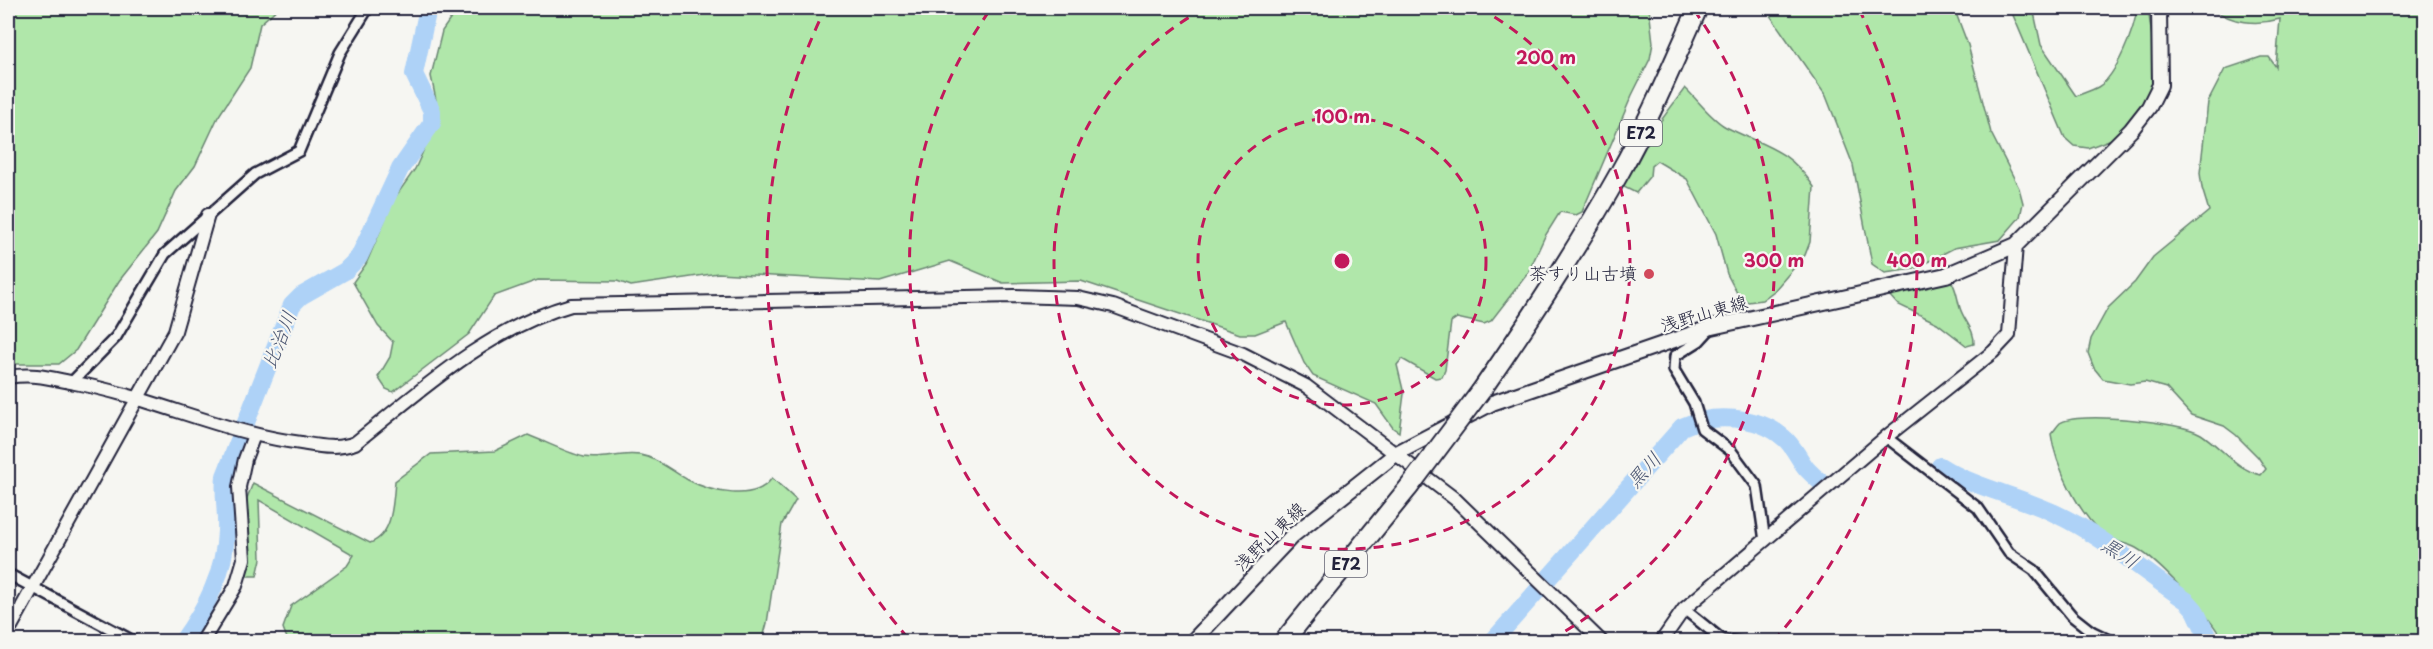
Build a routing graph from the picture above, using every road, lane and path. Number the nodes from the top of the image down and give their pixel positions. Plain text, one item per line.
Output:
1 (368, 8) edge
2 (1689, 8) edge
3 (1698, 8) edge
4 (2159, 8) edge
5 (208, 214) junction
6 (2016, 245) junction
7 (1572, 251) junction
8 (1712, 327) junction
9 (8, 377) edge
10 (72, 382) junction
11 (136, 396) junction
12 (254, 435) junction
13 (1886, 437) junction
14 (1397, 453) junction
15 (1765, 540) junction
16 (8, 574) edge
17 (32, 587) junction
18 (1684, 609) junction
19 (2091, 631) junction
20 (8, 632) edge
21 (1725, 641) edge
22 (135, 642) edge
23 (202, 642) edge
24 (1192, 642) edge
25 (1283, 642) edge
26 (1602, 642) edge
27 (1661, 642) edge
28 (1739, 642) edge
29 (2082, 642) edge
30 (2114, 642) edge

1 - 5 street
2 - 7 highway, E72
3 - 7 highway, E72
4 - 6 main road, 浅野山東線
5 - 10 street
5 - 11 street
6 - 8 main road, 浅野山東線
6 - 13 street
7 - 25 highway, E72, bridge
8 - 14 main road, 浅野山東線
8 - 15 street
9 - 10 street
10 - 11 street
11 - 12 street
11 - 17 street
12 - 14 street
12 - 23 street
13 - 15 street
13 - 19 street
14 - 24 main road, 浅野山東線
14 - 26 street
15 - 18 street
16 - 17 street
17 - 20 street
17 - 22 street
18 - 21 street
18 - 27 street
19 - 29 street
19 - 30 street
21 - 28 street

